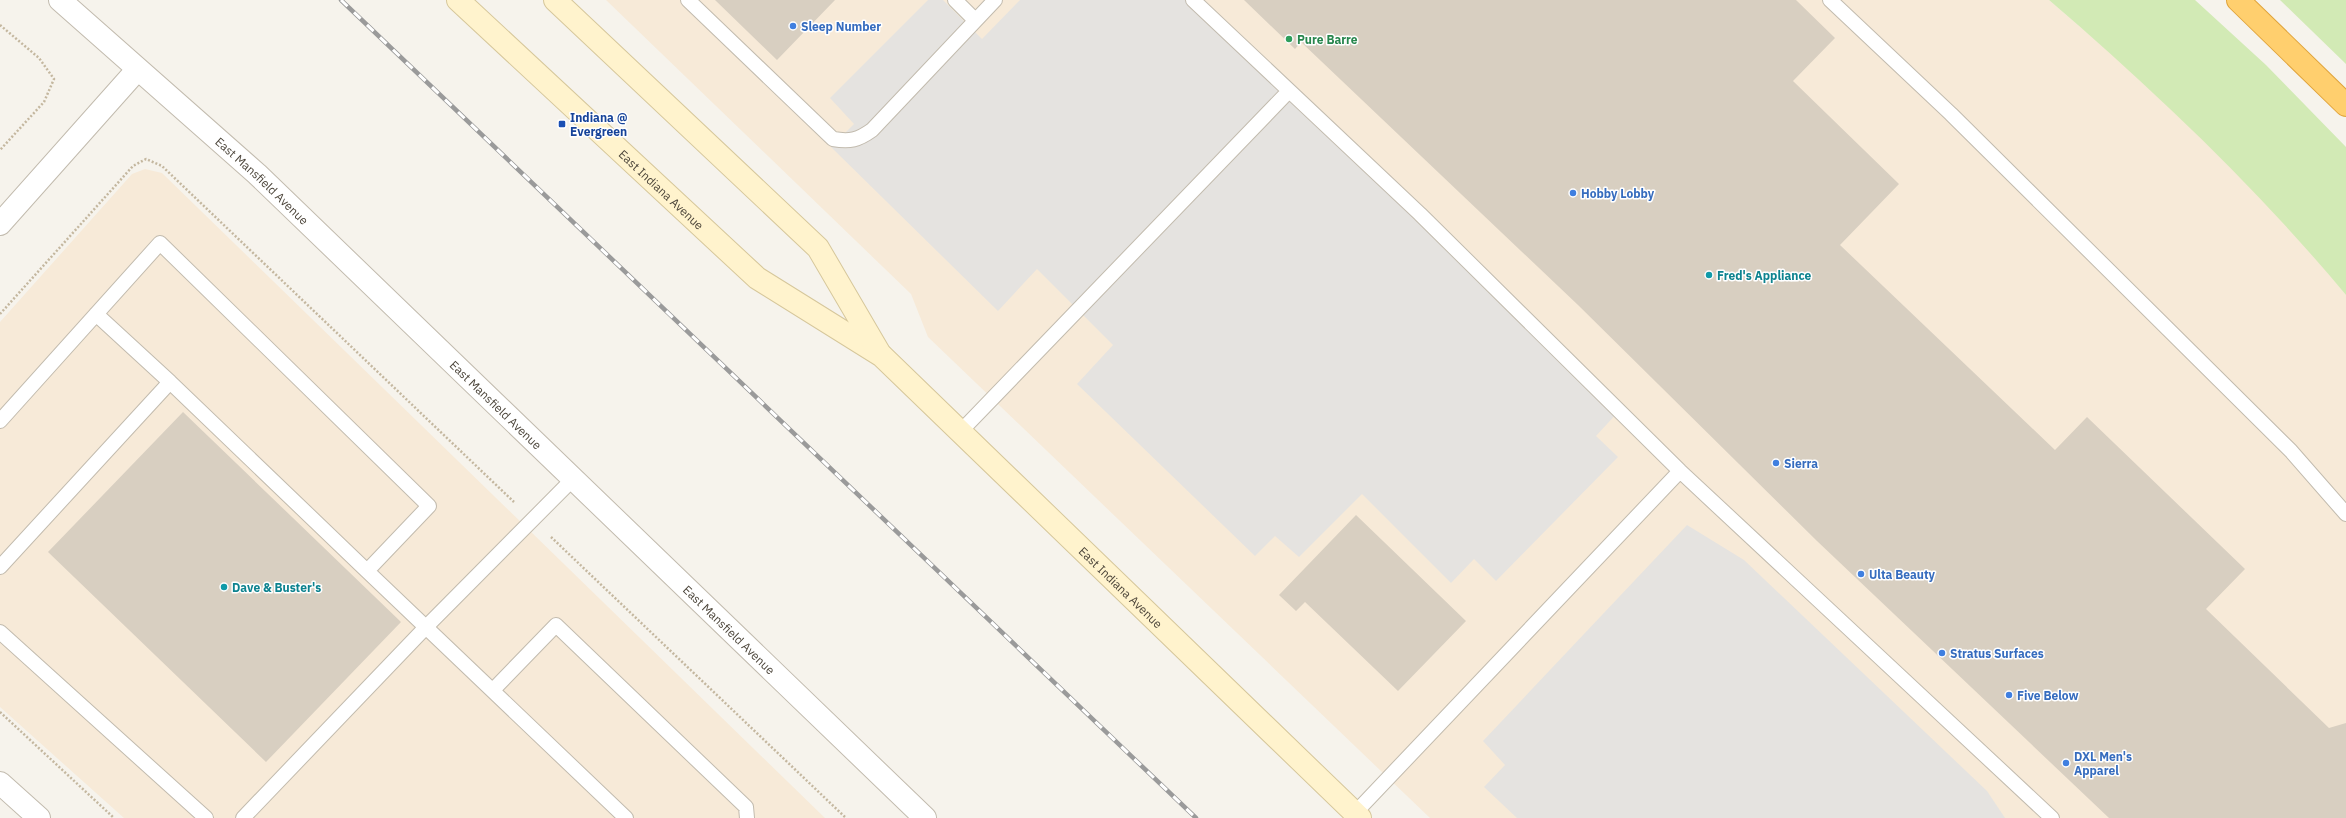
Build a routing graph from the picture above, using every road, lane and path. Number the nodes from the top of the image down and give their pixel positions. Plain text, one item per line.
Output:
1 (60, 0) edge
2 (555, 0) edge
3 (688, 0) edge
4 (955, 0) edge
5 (995, 0) edge
6 (1193, 0) edge
7 (1830, 0) edge
8 (2238, 0) edge
9 (462, 1) edge
10 (976, 20) junction
11 (0, 25) edge
12 (137, 70) junction
13 (1289, 91) junction
14 (2346, 105) edge
15 (0, 150) edge
16 (0, 224) edge
17 (0, 314) edge
18 (96, 314) junction
19 (882, 356) junction
20 (170, 382) junction
21 (0, 421) edge
22 (961, 431) junction
23 (1680, 471) junction
24 (573, 480) junction
25 (2346, 514) edge
26 (532, 519) junction
27 (0, 567) edge
28 (367, 571) junction
29 (426, 627) junction
30 (0, 632) edge
31 (493, 690) junction
32 (0, 712) edge
33 (0, 783) edge
34 (1358, 815) edge
35 (39, 818) edge
36 (114, 818) edge
37 (206, 818) edge
38 (243, 818) edge
39 (626, 818) edge
40 (747, 818) edge
41 (846, 818) edge
42 (924, 818) edge
43 (2052, 818) edge

1 - 12 street, East Mansfield Avenue
2 - 19 main road, East Indiana Avenue
3 - 10 lane
4 - 10 lane
5 - 10 lane
6 - 13 lane
7 - 25 lane
8 - 14 highway
9 - 19 main road, East Indiana Avenue
11 - 15 path
12 - 16 street
12 - 24 street, East Mansfield Avenue
13 - 22 lane
13 - 23 lane
17 - 26 path
18 - 20 lane
18 - 21 lane
18 - 28 lane
19 - 22 main road, East Indiana Avenue
20 - 27 lane
20 - 28 lane
22 - 34 main road, East Indiana Avenue
23 - 34 lane
23 - 43 lane
24 - 26 lane
24 - 42 street, East Mansfield Avenue
26 - 29 lane
26 - 41 path
28 - 29 lane
29 - 31 lane
29 - 38 lane
30 - 37 lane
31 - 39 lane
31 - 40 lane
32 - 36 path
33 - 35 street

